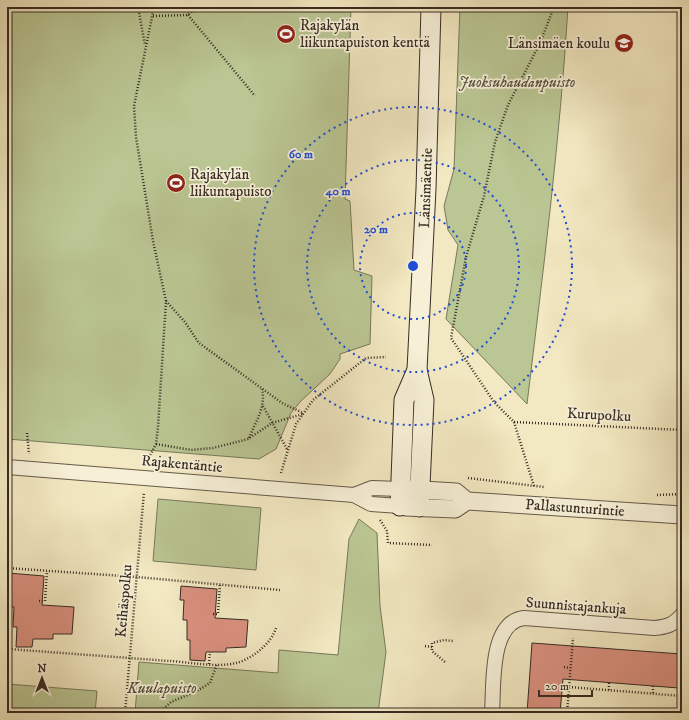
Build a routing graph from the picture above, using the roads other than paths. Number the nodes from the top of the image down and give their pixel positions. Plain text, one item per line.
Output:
1 (431, 7) edge
2 (417, 370) junction
3 (7, 467) edge
4 (400, 498) junction
5 (420, 499) junction
6 (682, 515) edge
7 (682, 616) edge
8 (492, 713) edge

1 - 2 main road, Länsimäentie
2 - 4 main road, Länsimäentie
2 - 5 main road, Länsimäentie
3 - 4 street, Rajakentäntie
4 - 5 street, Pallastunturintie
5 - 6 street, Pallastunturintie
7 - 8 street, Suunnistajankuja

